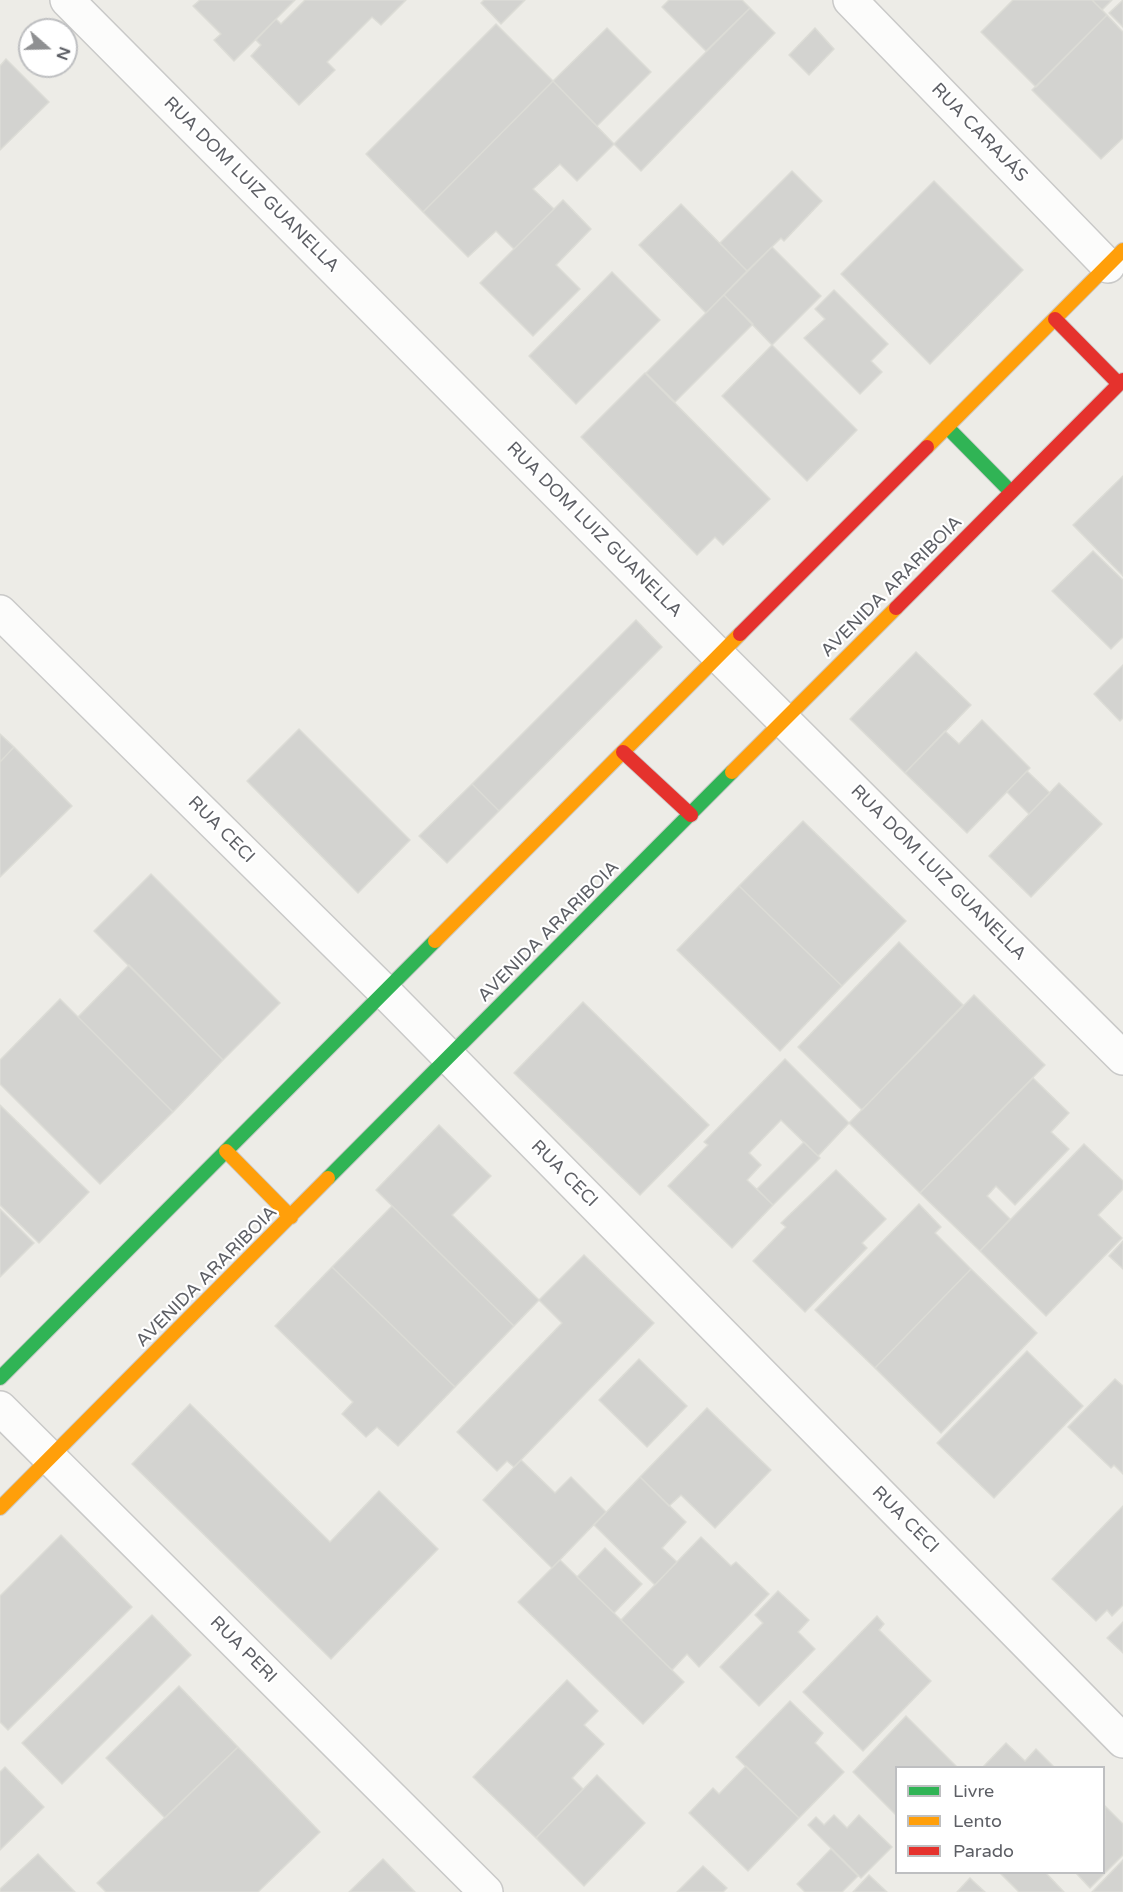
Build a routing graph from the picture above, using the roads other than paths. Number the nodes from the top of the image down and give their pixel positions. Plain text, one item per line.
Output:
1 (67, 0) edge
2 (850, 0) edge
3 (1116, 258) edge
4 (1055, 319) junction
5 (1121, 382) edge
6 (948, 427) junction
7 (1011, 492) junction
8 (0, 612) edge
9 (718, 656) junction
10 (785, 720) junction
11 (623, 753) junction
12 (691, 815) junction
13 (385, 992) junction
14 (449, 1058) junction
15 (1123, 1058) edge
16 (226, 1151) junction
17 (291, 1217) junction
18 (0, 1378) edge
19 (0, 1408) edge
20 (51, 1459) junction
21 (0, 1508) edge
22 (1123, 1741) edge
23 (486, 1892) edge

1 - 9 street, RUA DOM LUIZ GUANELLA
2 - 3 street, RUA CARAJÁS
3 - 4 main road
4 - 5 main road
4 - 6 main road
5 - 7 main road, AVENIDA ARARIBOIA
6 - 7 main road
6 - 9 main road
7 - 10 main road, AVENIDA ARARIBOIA
8 - 13 street, RUA CECI
9 - 10 street, RUA DOM LUIZ GUANELLA
9 - 11 main road
10 - 12 main road, AVENIDA ARARIBOIA
10 - 15 street, RUA DOM LUIZ GUANELLA
11 - 12 main road
11 - 13 main road
12 - 14 main road, AVENIDA ARARIBOIA
13 - 14 street, RUA CECI
13 - 16 main road
14 - 17 main road, AVENIDA ARARIBOIA
14 - 22 street, RUA CECI
16 - 17 main road
16 - 18 main road
17 - 20 main road, AVENIDA ARARIBOIA
19 - 20 street, RUA PERI
20 - 21 main road, AVENIDA ARARIBOIA
20 - 23 street, RUA PERI

